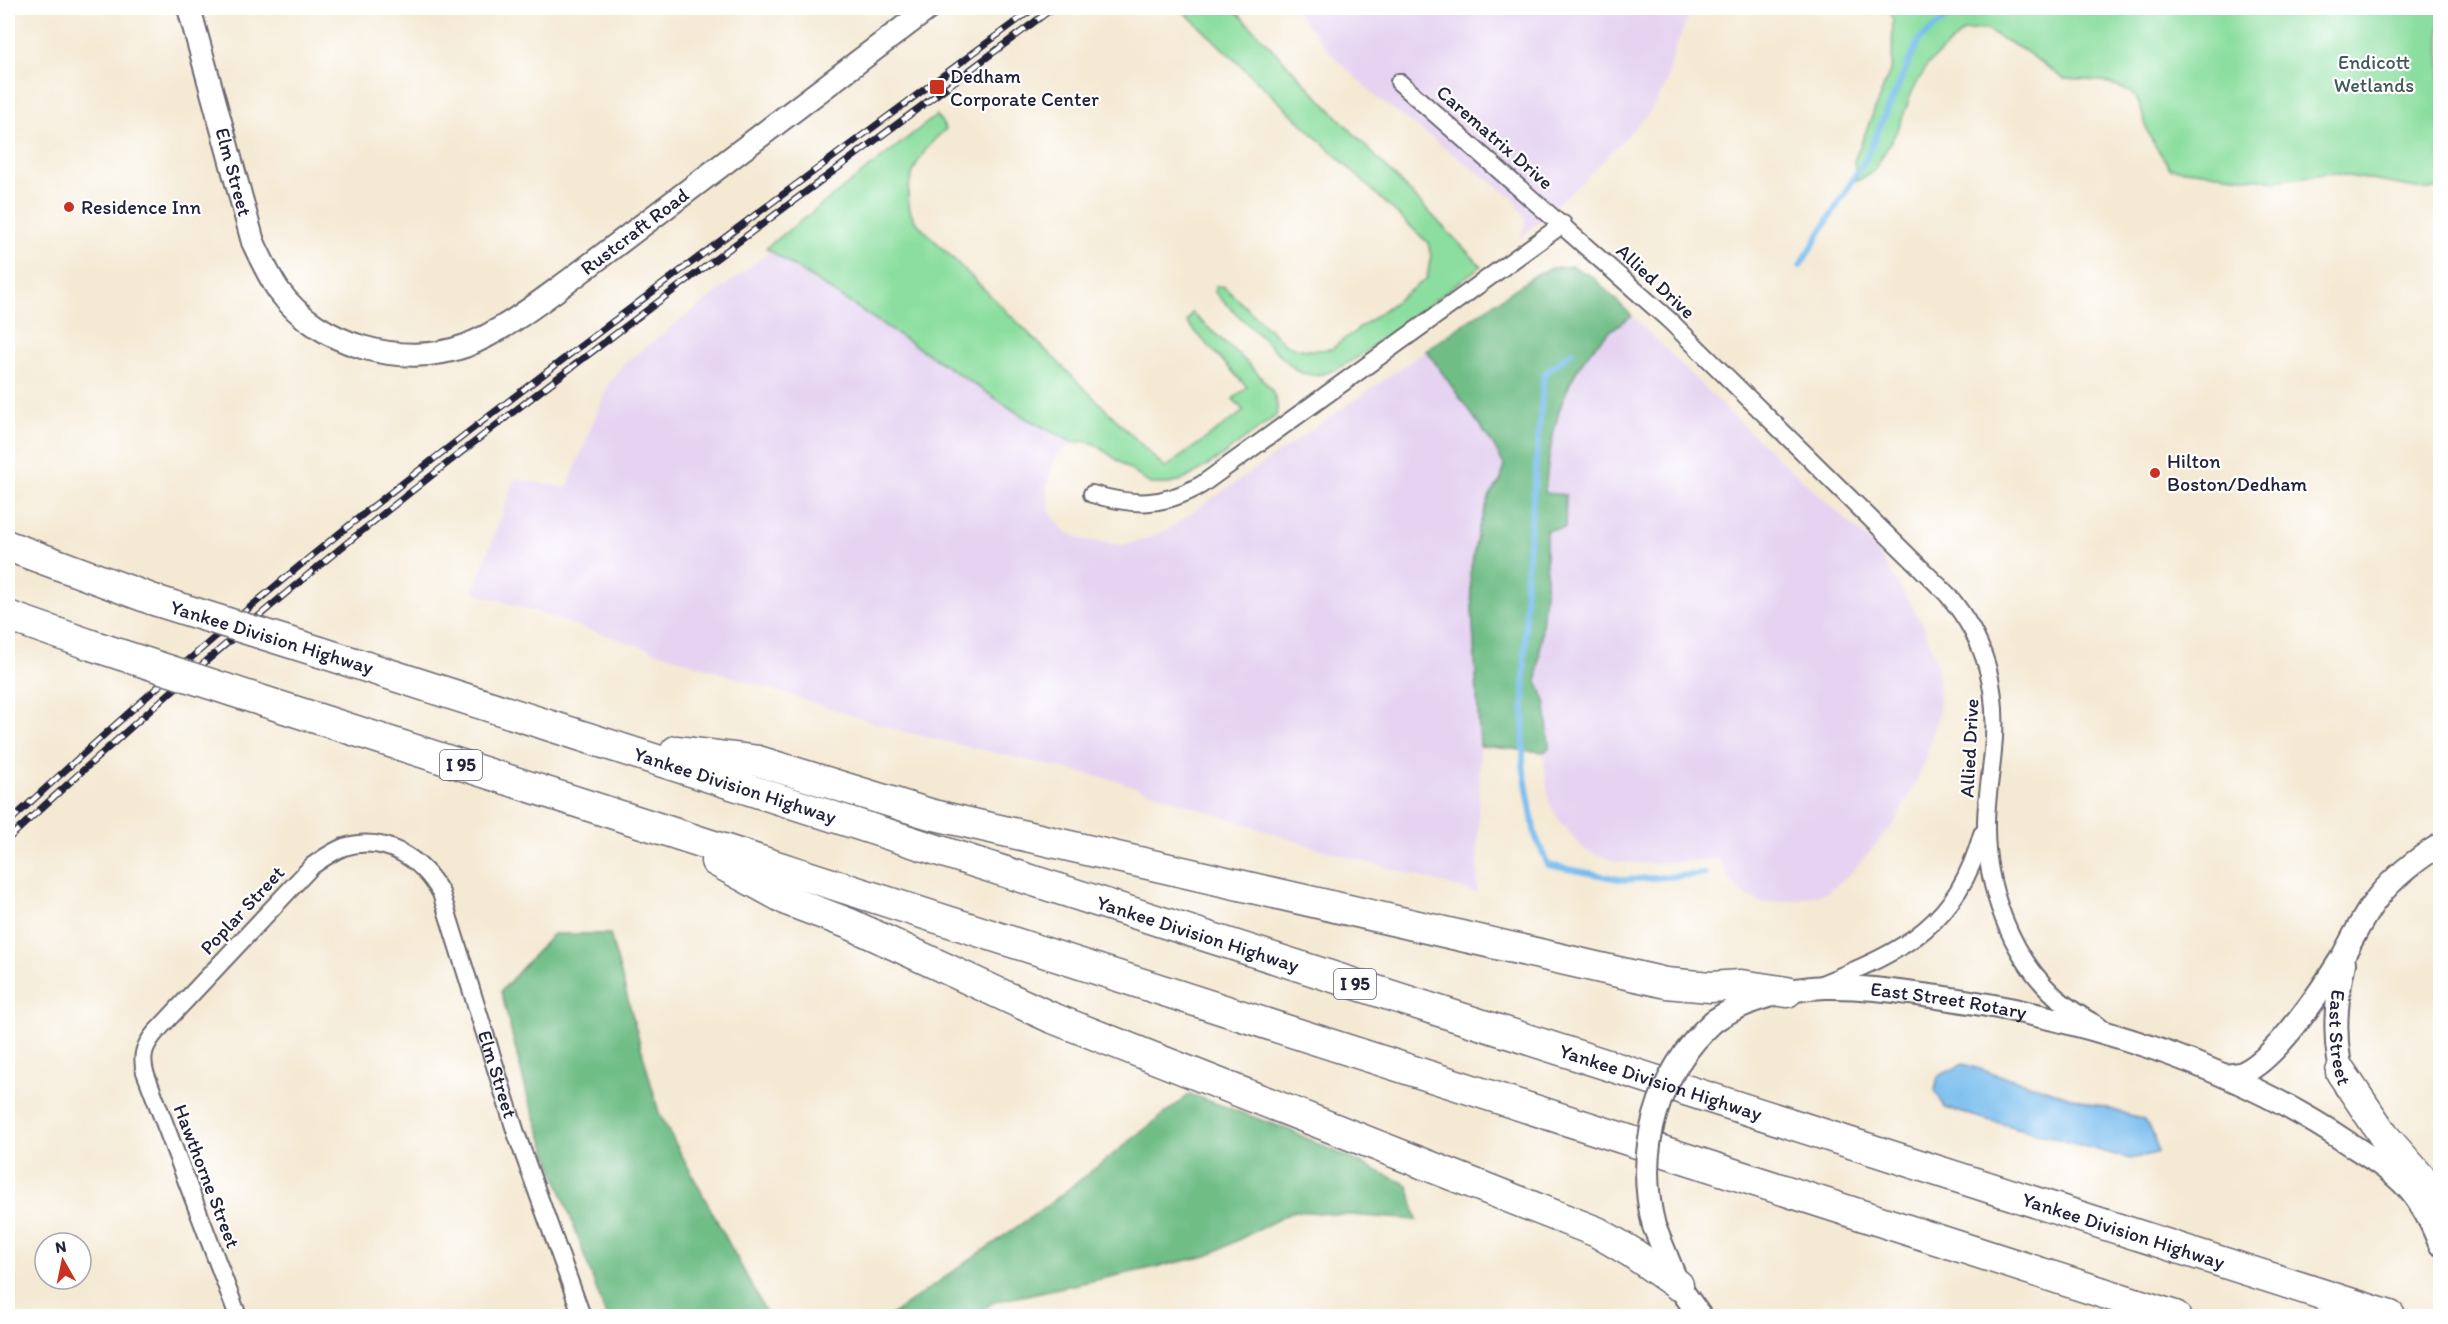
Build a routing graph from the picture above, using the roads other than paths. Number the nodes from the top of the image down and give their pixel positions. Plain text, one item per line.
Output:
1 (189, 8) edge
2 (929, 8) edge
3 (1399, 82) dead end
4 (1563, 224) junction
5 (308, 319) joint
6 (1092, 494) dead end
7 (8, 546) edge
8 (8, 616) edge
9 (8, 637) edge
10 (92, 645) junction
11 (603, 742) junction
12 (1986, 821) junction
13 (655, 828) junction
14 (2440, 845) edge
15 (395, 849) joint
16 (2350, 941) junction
17 (1799, 990) junction
18 (2139, 1045) junction
19 (144, 1050) joint
20 (2341, 1072) joint
21 (2225, 1076) junction
22 (2427, 1202) edge
23 (2440, 1244) edge
24 (1685, 1299) edge
25 (238, 1317) edge
26 (582, 1317) edge
27 (1700, 1317) edge
28 (2175, 1317) edge
29 (2390, 1317) edge

1 - 5 main road, Elm Street
2 - 5 main road, Rustcraft Road
3 - 4 street, Carematrix Drive
4 - 6 street
4 - 12 street, Allied Drive
7 - 11 highway, Yankee Division Highway / I 95, bridge
8 - 10 highway, I 95
9 - 10 highway
10 - 13 highway, I 95, bridge
11 - 17 highway
11 - 29 highway, Yankee Division Highway / I 95
12 - 17 street, Allied Drive
12 - 18 street, Allied Drive
13 - 24 highway
13 - 28 highway, I 95
14 - 16 main road, East Street
15 - 19 street, Poplar Street
15 - 26 street, Elm Street
16 - 20 main road, East Street
16 - 21 main road, East Street
17 - 18 main road, East Street Rotary
17 - 24 main road, East Street Rotary, bridge
18 - 21 main road, East Street Rotary
19 - 25 street, Hawthorne Street
20 - 22 highway
21 - 22 main road, East Street Rotary
22 - 23 main road, East Street Rotary
24 - 27 main road, East Street Rotary

